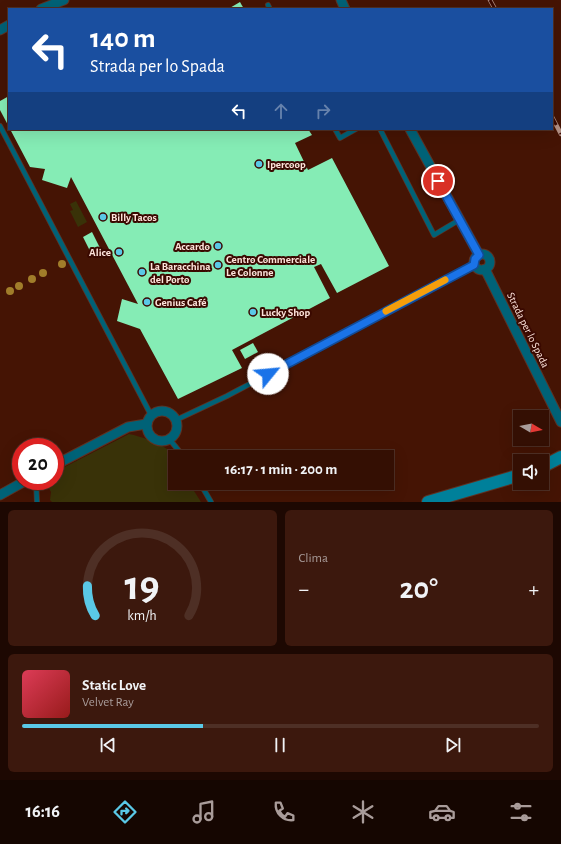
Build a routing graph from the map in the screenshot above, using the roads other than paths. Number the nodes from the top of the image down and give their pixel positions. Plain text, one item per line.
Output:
1 (64, 0) edge
2 (44, 8) edge
3 (0, 126) edge
4 (336, 130) edge
5 (354, 130) edge
6 (381, 130) edge
7 (411, 130) edge
8 (459, 220) junction
9 (479, 255) junction
10 (474, 265) junction
11 (485, 269) junction
12 (151, 415) junction
13 (176, 420) junction
14 (561, 422) edge
15 (146, 424) junction
16 (170, 440) junction
17 (178, 450) edge
18 (561, 457) edge
19 (64, 460) edge
20 (549, 463) edge
21 (513, 477) edge
22 (12, 488) edge
23 (37, 490) edge
24 (204, 490) edge
25 (0, 495) edge
26 (38, 502) edge
27 (211, 502) edge
28 (428, 502) edge

1 - 2 street
3 - 12 lane
4 - 5 lane
6 - 8 lane
7 - 8 street
8 - 9 street
9 - 10 street
9 - 11 street
10 - 11 street
10 - 13 lane
11 - 14 street, Strada per lo Spada
12 - 13 street
12 - 15 street
13 - 16 street
15 - 16 street
15 - 19 street
16 - 17 lane
18 - 20 street
21 - 28 street
22 - 25 street
23 - 26 lane
24 - 27 lane

